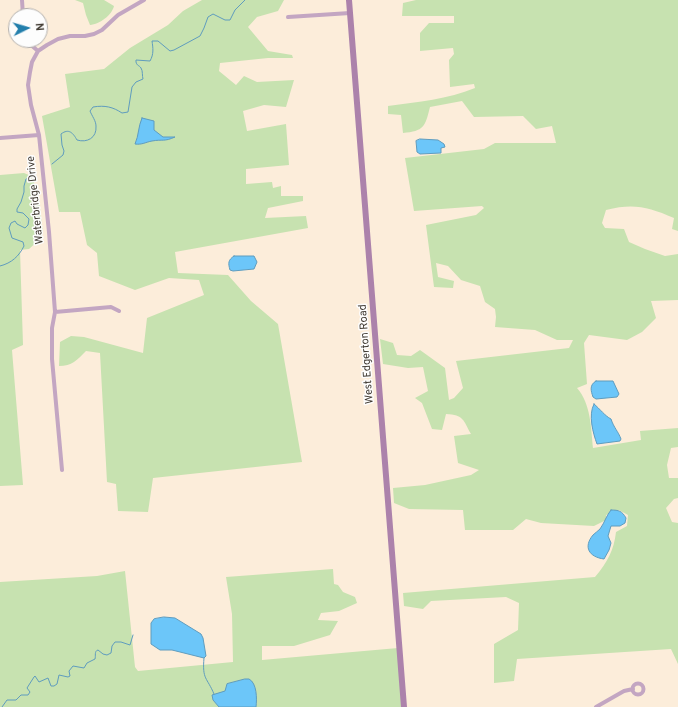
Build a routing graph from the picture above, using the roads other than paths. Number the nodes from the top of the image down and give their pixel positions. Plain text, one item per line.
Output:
1 (144, 0) edge
2 (349, 0) edge
3 (350, 13) junction
4 (288, 17) dead end
5 (34, 48) edge
6 (38, 51) junction
7 (39, 135) junction
8 (0, 138) edge
9 (119, 311) dead end
10 (55, 312) junction
11 (62, 470) dead end
12 (633, 689) dead end
13 (404, 707) edge
14 (596, 707) edge

1 - 6 street
2 - 3 street, West Edgerton Road
3 - 4 street
3 - 13 street, West Edgerton Road
5 - 6 street
6 - 7 street, Waterbridge Drive
7 - 8 street
7 - 10 street, Waterbridge Drive
9 - 10 street
10 - 11 street, Waterbridge Drive
12 - 14 street

